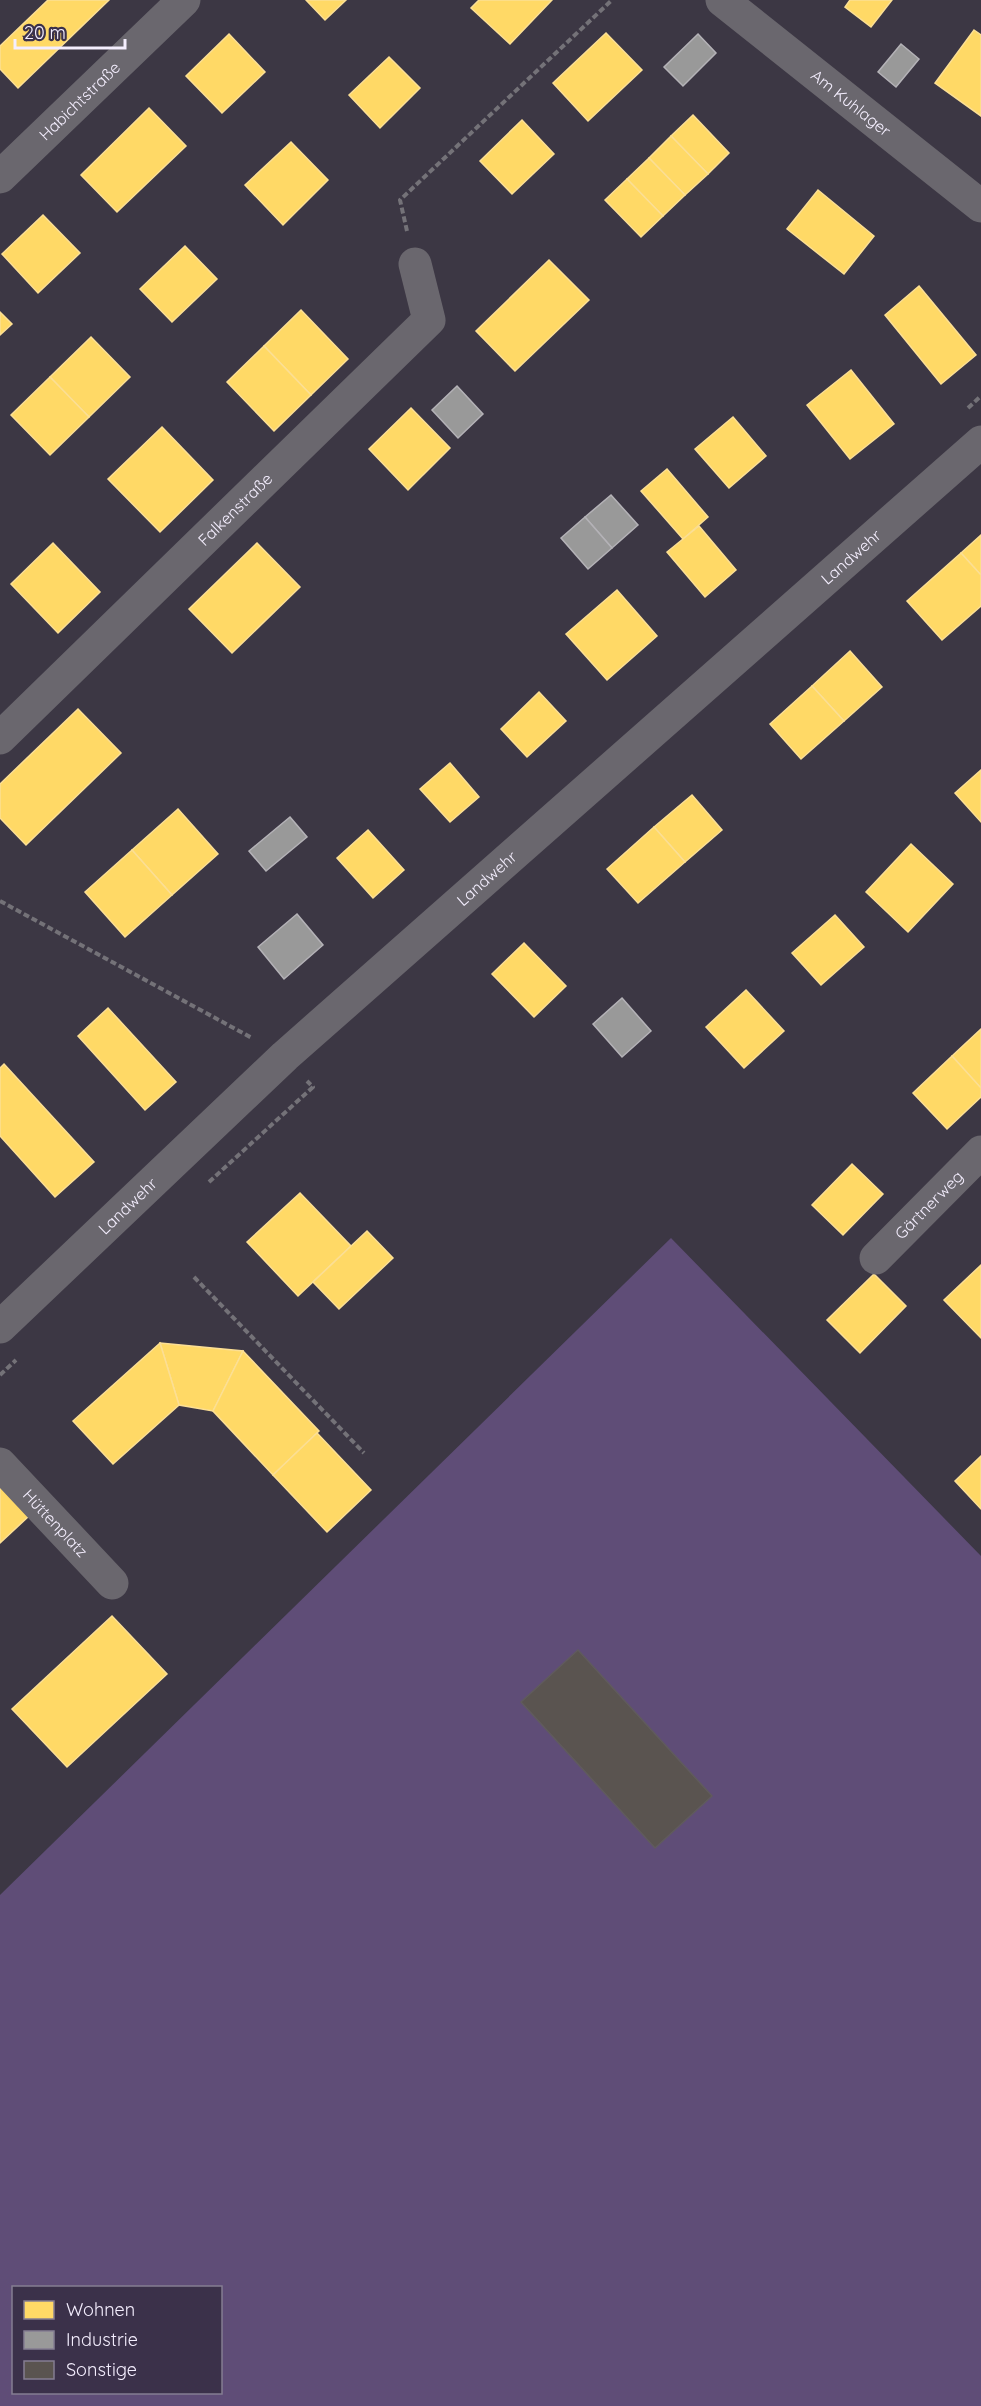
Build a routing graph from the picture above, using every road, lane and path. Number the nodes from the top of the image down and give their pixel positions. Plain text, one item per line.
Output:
1 (184, 0) edge
2 (612, 0) edge
3 (722, 0) edge
4 (0, 177) edge
5 (981, 206) edge
6 (415, 264) joint
7 (981, 442) edge
8 (0, 738) edge
9 (0, 901) edge
10 (285, 1056) junction
11 (981, 1152) edge
12 (876, 1258) dead end
13 (194, 1277) dead end
14 (0, 1327) edge
15 (364, 1453) dead end
16 (0, 1464) edge
17 (112, 1583) dead end

1 - 4 street, Habichtstraße
2 - 6 path
3 - 5 street, Am Kuhlager
6 - 8 street, Falkenstraße
7 - 10 street, Landwehr
9 - 10 path
10 - 14 street, Landwehr
11 - 12 street, Gärtnerweg
13 - 15 path
16 - 17 street, Hüttenplatz

